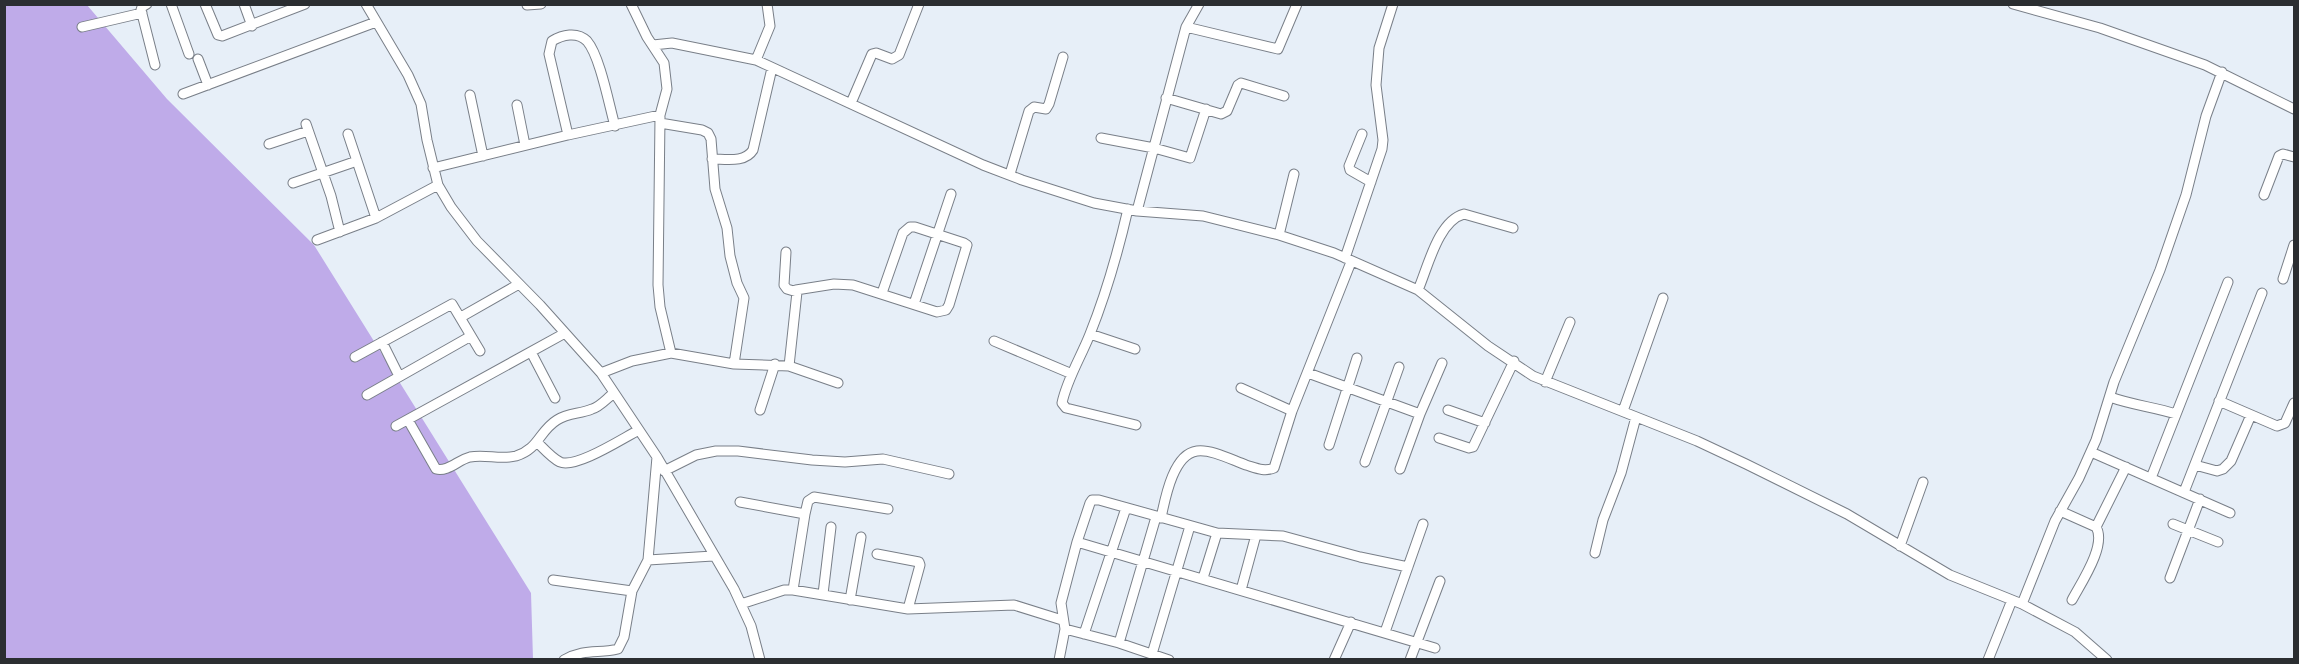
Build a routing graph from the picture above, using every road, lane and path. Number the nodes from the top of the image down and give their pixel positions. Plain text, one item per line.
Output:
1 (171, 4) edge
2 (205, 4) edge
3 (244, 4) edge
4 (305, 4) edge
5 (366, 4) edge
6 (541, 4) edge
7 (630, 4) edge
8 (767, 4) edge
9 (920, 4) edge
10 (1199, 4) edge
11 (1297, 4) edge
12 (1393, 4) edge
13 (2013, 4) edge
14 (527, 5) edge
15 (144, 9) edge
16 (376, 22) junction
17 (252, 26) junction
18 (82, 27) dead end
19 (1186, 27) junction
20 (653, 45) junction
21 (1063, 57) dead end
22 (756, 60) junction
23 (155, 65) dead end
24 (772, 68) junction
25 (2222, 72) junction
26 (208, 85) junction
27 (183, 94) dead end
28 (470, 95) dead end
29 (1284, 96) dead end
30 (1166, 98) junction
31 (851, 103) junction
32 (517, 105) dead end
33 (1206, 109) junction
34 (2295, 109) edge
35 (660, 119) junction
36 (615, 126) junction
37 (348, 134) dead end
38 (1362, 134) dead end
39 (568, 135) junction
40 (1101, 138) dead end
41 (269, 144) dead end
42 (525, 146) junction
43 (1154, 148) junction
44 (483, 156) junction
45 (2295, 157) edge
46 (712, 159) junction
47 (357, 161) junction
48 (433, 168) junction
49 (322, 171) junction
50 (1010, 174) junction
51 (1294, 174) dead end
52 (1371, 182) junction
53 (293, 183) dead end
54 (438, 185) junction
55 (951, 194) dead end
56 (2264, 195) dead end
57 (1132, 210) junction
58 (376, 219) junction
59 (1513, 228) dead end
60 (340, 232) junction
61 (937, 234) junction
62 (1279, 235) junction
63 (317, 240) dead end
64 (2295, 245) edge
65 (786, 252) dead end
66 (1348, 260) junction
67 (2283, 279) dead end
68 (2228, 282) dead end
69 (519, 284) junction
70 (1418, 290) junction
71 (796, 291) junction
72 (882, 293) junction
73 (2262, 293) dead end
74 (1663, 298) dead end
75 (914, 304) junction
76 (460, 317) junction
77 (1570, 322) dead end
78 (565, 333) junction
79 (1090, 334) junction
80 (471, 336) junction
81 (994, 341) dead end
82 (382, 342) junction
83 (1135, 349) dead end
84 (480, 351) dead end
85 (531, 352) junction
86 (671, 353) junction
87 (355, 357) dead end
88 (1357, 358) dead end
89 (1514, 362) junction
90 (1442, 363) dead end
91 (735, 364) junction
92 (775, 364) junction
93 (789, 366) junction
94 (1399, 366) dead end
95 (601, 373) junction
96 (1308, 373) junction
97 (1072, 374) junction
98 (399, 376) junction
99 (1545, 382) junction
100 (838, 383) dead end
101 (1349, 387) junction
102 (1241, 388) dead end
103 (614, 393) junction
104 (367, 394) dead end
105 (2110, 397) junction
106 (555, 398) dead end
107 (1387, 401) junction
108 (2219, 401) junction
109 (2295, 403) edge
110 (760, 410) dead end
111 (1448, 410) dead end
112 (1292, 411) junction
113 (1623, 411) junction
114 (1420, 414) junction
115 (2176, 414) junction
116 (2251, 415) junction
117 (1636, 417) junction
118 (408, 420) junction
119 (1485, 423) junction
120 (1136, 425) dead end
121 (396, 426) dead end
122 (639, 430) junction
123 (1439, 438) dead end
124 (538, 443) junction
125 (1329, 446) dead end
126 (2091, 452) junction
127 (657, 457) junction
128 (1365, 462) dead end
129 (2195, 465) junction
130 (2126, 467) junction
131 (1400, 469) dead end
132 (664, 471) junction
133 (949, 474) dead end
134 (2151, 478) junction
135 (1923, 482) dead end
136 (2184, 492) junction
137 (2200, 499) junction
138 (741, 502) dead end
139 (1126, 508) junction
140 (888, 509) dead end
141 (2060, 511) junction
142 (2230, 513) dead end
143 (805, 514) junction
144 (1159, 518) junction
145 (1423, 524) dead end
146 (2173, 524) dead end
147 (1190, 526) junction
148 (831, 527) dead end
149 (2096, 527) junction
150 (2188, 530) junction
151 (1217, 533) junction
152 (1256, 535) junction
153 (861, 537) dead end
154 (1077, 542) junction
155 (2218, 542) dead end
156 (1900, 546) junction
157 (1112, 551) junction
158 (1595, 553) dead end
159 (877, 554) dead end
160 (713, 556) junction
161 (648, 560) junction
162 (1144, 561) junction
163 (1408, 567) junction
164 (1178, 571) junction
165 (1203, 578) junction
166 (2170, 578) dead end
167 (553, 580) dead end
168 (1440, 581) dead end
169 (793, 590) junction
170 (1241, 590) junction
171 (632, 591) junction
172 (823, 594) junction
173 (850, 600) junction
174 (2012, 600) junction
175 (2072, 600) dead end
176 (741, 604) junction
177 (2022, 604) junction
178 (908, 609) junction
179 (1352, 622) junction
180 (1063, 624) junction
181 (1385, 632) junction
182 (1084, 634) junction
183 (1417, 641) junction
184 (1119, 643) junction
185 (1435, 648) dead end
186 (1152, 654) junction
187 (2106, 659) edge
188 (564, 660) edge
189 (760, 660) edge
190 (1059, 660) edge
191 (1169, 660) edge
192 (1334, 660) edge
193 (1410, 660) edge
194 (1988, 660) edge

1 - 26 street
2 - 17 street
3 - 17 street
4 - 17 street
5 - 16 street
6 - 14 street
7 - 20 street
8 - 22 street
9 - 31 street
10 - 19 street
11 - 19 street
12 - 52 street
13 - 25 street
15 - 18 street
15 - 23 street
16 - 26 street
16 - 48 street
19 - 30 street
20 - 22 street
20 - 35 street
21 - 50 street
22 - 24 street
24 - 31 street
24 - 46 street
25 - 34 street
25 - 105 street
26 - 27 street
28 - 44 street
29 - 33 street
30 - 33 street
30 - 43 street
31 - 50 street
32 - 42 street
33 - 43 street
35 - 36 street
35 - 46 street
35 - 86 street
36 - 39 street
36 - 39 street
37 - 47 street
38 - 52 street
39 - 42 street
40 - 43 street
41 - 49 street
42 - 44 street
43 - 57 street
44 - 48 street
45 - 56 street
46 - 91 street
47 - 49 street
47 - 58 street
48 - 54 street
49 - 53 street
49 - 60 street
50 - 57 street
51 - 62 street
52 - 66 street
54 - 58 street
54 - 69 street
55 - 61 street
57 - 62 street
57 - 79 street
58 - 60 street
59 - 70 street
60 - 63 street
61 - 72 street
61 - 75 street
61 - 75 street
62 - 66 street
64 - 67 street
65 - 71 street
66 - 70 street
66 - 96 street
68 - 115 street
69 - 76 street
69 - 78 street
70 - 89 street
71 - 72 street
71 - 93 street
72 - 75 street
73 - 108 street
74 - 113 street
76 - 80 street
76 - 82 street
77 - 99 street
78 - 85 street
78 - 95 street
79 - 83 street
79 - 97 street
80 - 84 street
80 - 98 street
81 - 97 street
82 - 87 street
82 - 98 street
85 - 106 street
85 - 118 street
86 - 91 street
86 - 95 street
88 - 101 street
89 - 99 street
89 - 119 street
90 - 114 street
91 - 92 street
92 - 93 street
92 - 110 street
93 - 100 street
94 - 107 street
95 - 103 street
96 - 101 street
96 - 112 street
97 - 120 street
98 - 104 street
99 - 113 street
101 - 107 street
101 - 125 street
102 - 112 street
103 - 122 street
103 - 124 street
105 - 115 street
105 - 126 street
107 - 114 street
107 - 128 street
108 - 116 street
108 - 129 street
109 - 116 street
111 - 119 street
112 - 144 street
113 - 117 street
114 - 131 street
115 - 134 street
116 - 129 street
117 - 156 street
117 - 158 street
118 - 121 street
118 - 124 street
119 - 123 street
122 - 124 street
122 - 127 street
126 - 130 street
126 - 141 street
127 - 132 street
127 - 161 street
129 - 136 street
130 - 134 street
130 - 149 street
132 - 133 street
132 - 160 street
134 - 136 street
135 - 156 street
136 - 137 street
137 - 142 street
137 - 150 street
138 - 143 street
139 - 144 street
139 - 154 street
139 - 157 street
140 - 143 street
141 - 149 street
141 - 177 street
143 - 169 street
144 - 147 street
144 - 162 street
145 - 163 street
146 - 150 street
147 - 151 street
147 - 164 street
148 - 172 street
149 - 175 street
150 - 155 street
150 - 166 street
151 - 152 street
151 - 165 street
152 - 163 street
152 - 170 street
153 - 173 street
154 - 157 street
154 - 180 street
156 - 174 street
157 - 162 street
157 - 182 street
159 - 178 street
160 - 161 street
160 - 176 street
161 - 171 street
162 - 164 street
162 - 184 street
163 - 181 street
164 - 165 street
164 - 186 street
165 - 170 street
167 - 171 street
168 - 183 street
169 - 172 street
169 - 176 street
170 - 179 street
171 - 188 street
172 - 173 street
173 - 178 street
174 - 177 street
174 - 194 street
176 - 189 street
177 - 187 street
178 - 180 street
179 - 181 street
179 - 192 street
180 - 182 street
180 - 190 street
181 - 183 street
182 - 184 street
183 - 185 street
183 - 193 street
184 - 186 street
186 - 191 street

